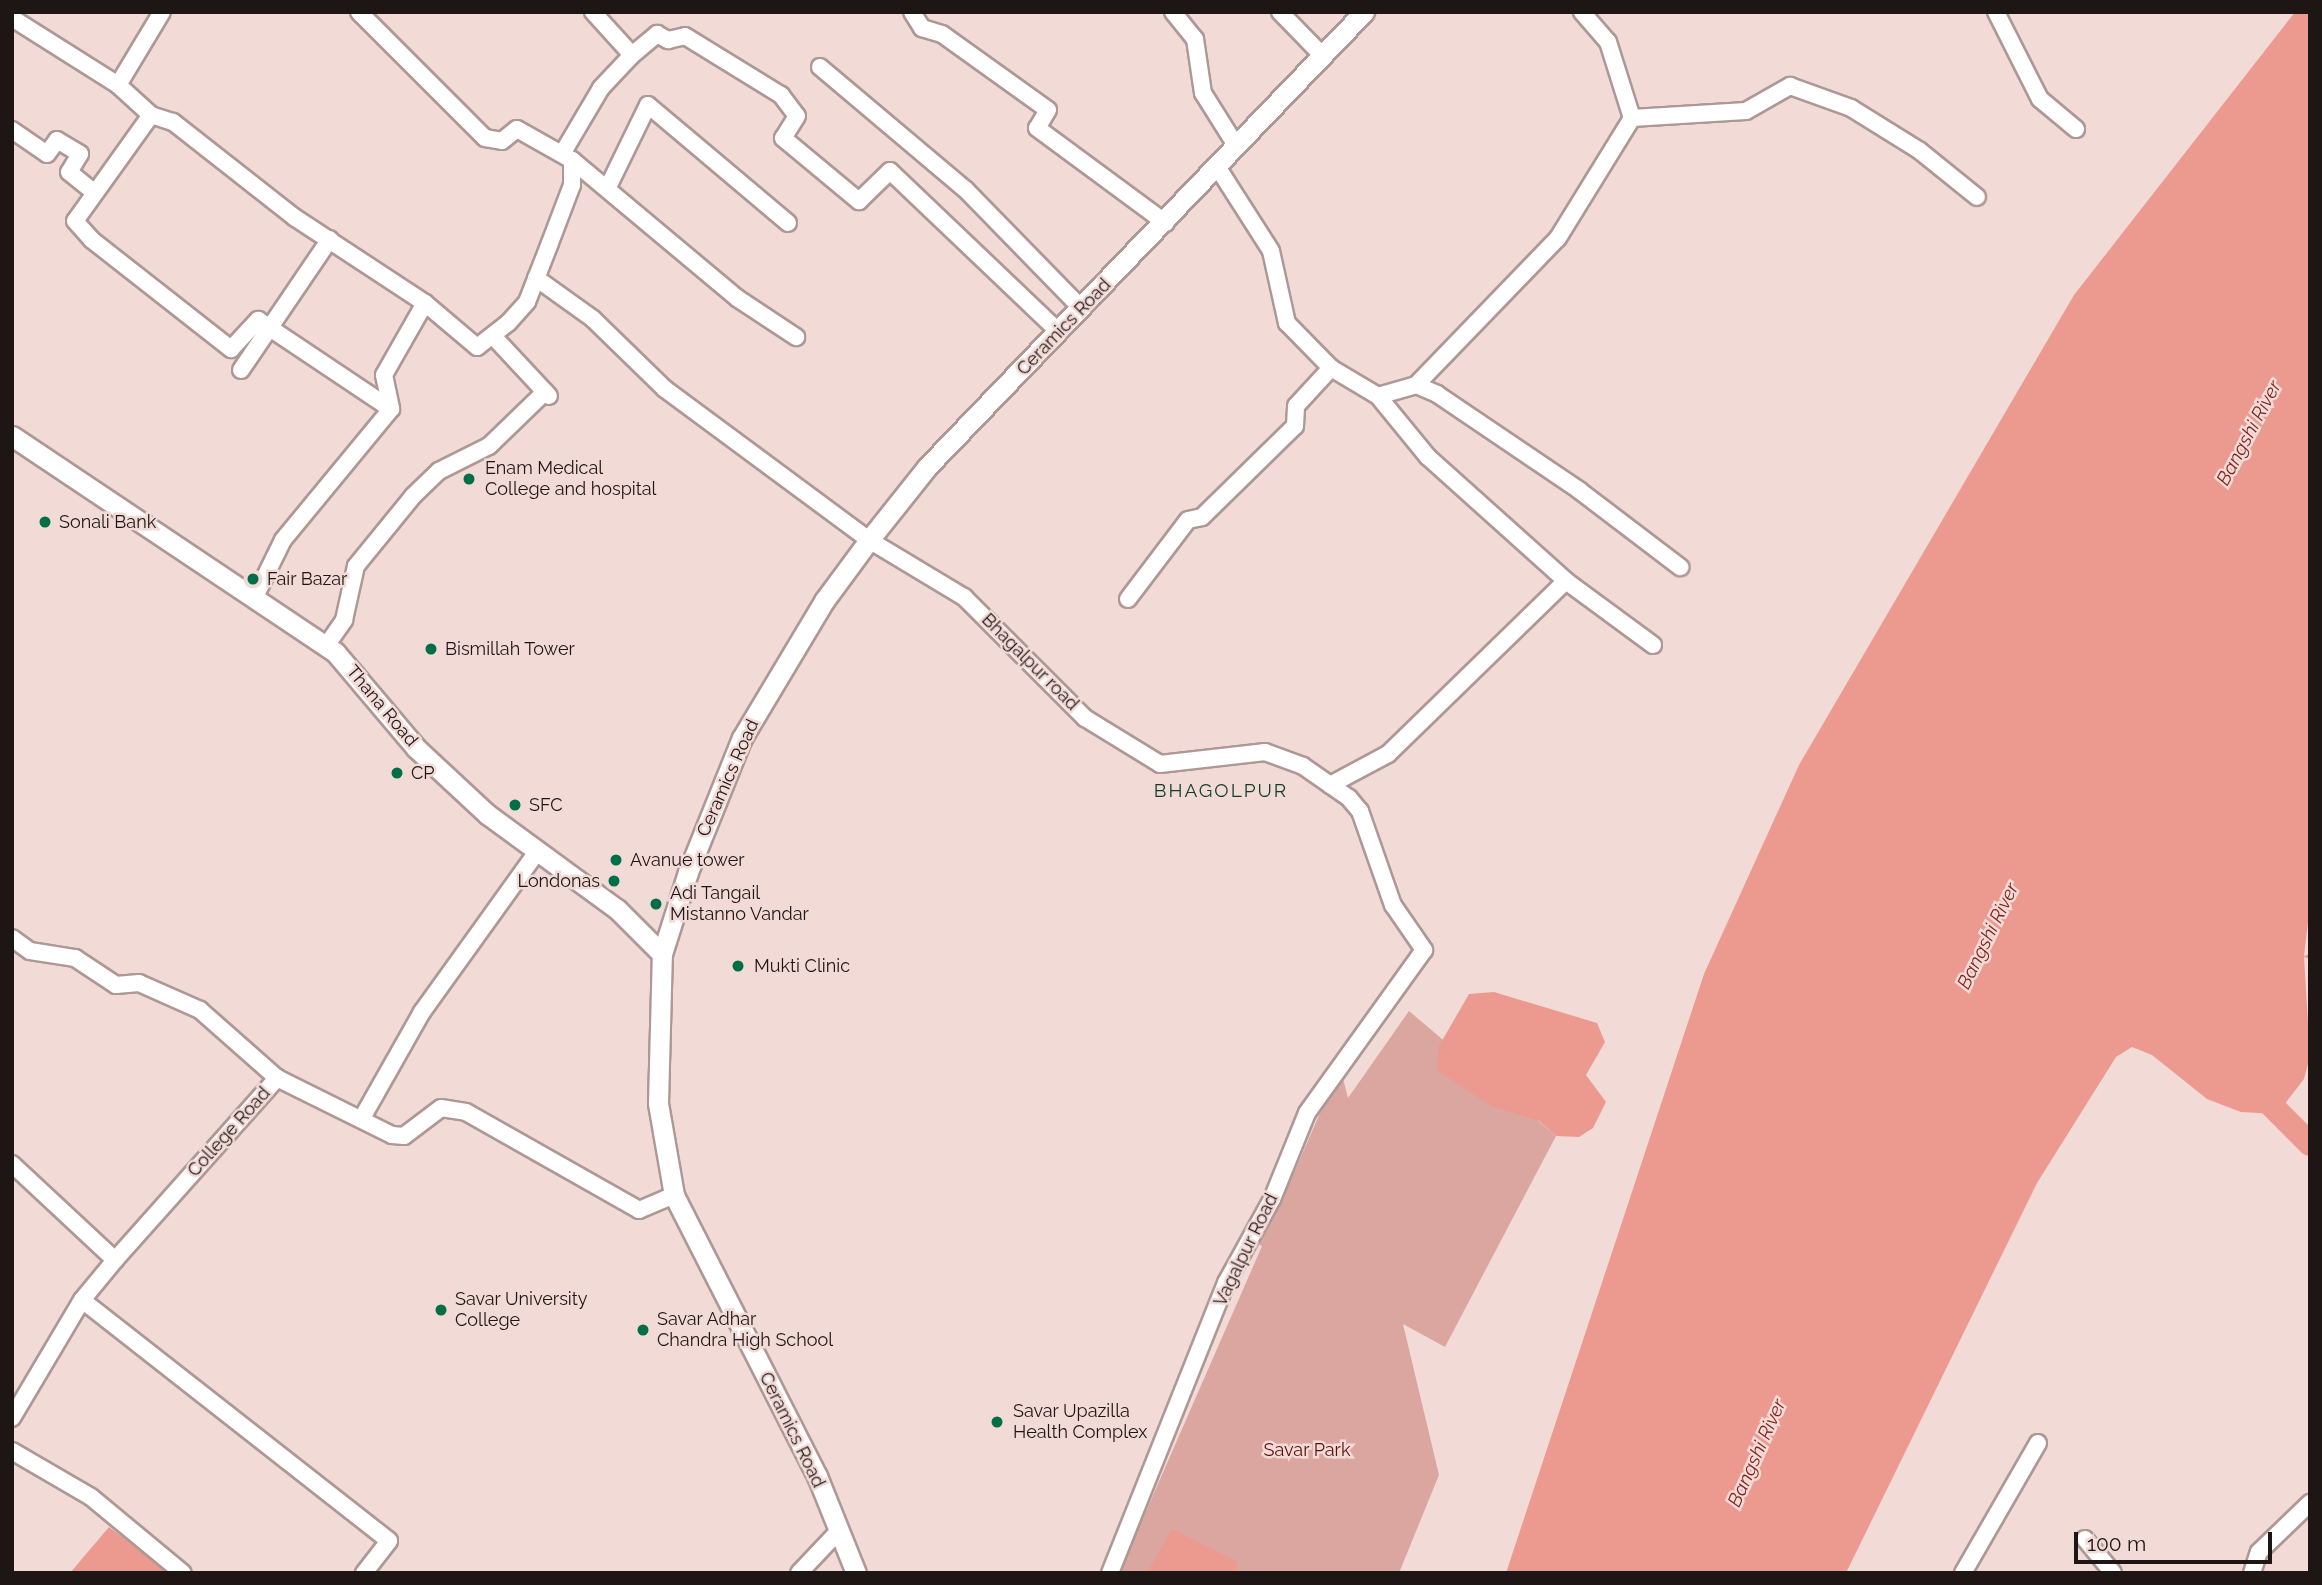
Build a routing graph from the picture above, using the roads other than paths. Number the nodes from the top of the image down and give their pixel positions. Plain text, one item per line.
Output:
1 (162, 12) edge
2 (359, 12) edge
3 (593, 12) edge
4 (912, 12) edge
5 (1173, 12) edge
6 (1280, 12) edge
7 (1364, 12) edge
8 (1582, 12) edge
9 (1996, 12) edge
10 (12, 18) edge
11 (632, 55) junction
12 (1323, 56) junction
13 (820, 66) dead end
14 (118, 85) junction
15 (151, 115) junction
16 (1632, 118) junction
17 (2076, 129) dead end
18 (12, 130) edge
19 (1237, 147) junction
20 (567, 157) junction
21 (1218, 168) junction
22 (608, 187) junction
23 (94, 192) junction
24 (1977, 197) dead end
25 (788, 223) dead end
26 (1166, 223) junction
27 (330, 239) dead end
28 (536, 278) junction
29 (425, 303) junction
30 (1081, 307) junction
31 (267, 326) junction
32 (1059, 332) junction
33 (493, 336) junction
34 (796, 337) dead end
35 (1331, 368) junction
36 (241, 370) dead end
37 (1416, 385) junction
38 (1378, 396) junction
39 (391, 409) junction
40 (12, 436) edge
41 (869, 540) junction
42 (1679, 568) dead end
43 (1566, 581) junction
44 (256, 597) junction
45 (1128, 599) dead end
46 (1653, 645) dead end
47 (326, 646) junction
48 (1330, 785) junction
49 (537, 852) junction
50 (12, 938) edge
51 (1423, 950) joint
52 (662, 954) junction
53 (277, 1078) junction
54 (362, 1118) junction
55 (12, 1164) edge
56 (674, 1195) junction
57 (115, 1260) junction
58 (82, 1300) junction
59 (12, 1418) edge
60 (2038, 1443) dead end
61 (12, 1451) edge
62 (2310, 1503) edge
63 (838, 1533) junction
64 (2085, 1539) dead end
65 (183, 1573) edge
66 (364, 1573) edge
67 (799, 1573) edge
68 (856, 1573) edge
69 (1110, 1573) edge
70 (1963, 1573) edge
71 (2113, 1573) edge
72 (2252, 1573) edge

1 - 14 street
2 - 20 street
3 - 11 street
4 - 26 street
5 - 19 street
6 - 12 street
7 - 12 street, Ceramics Road
8 - 16 street
9 - 17 street
10 - 14 street
11 - 20 street
11 - 32 street
12 - 19 street, Ceramics Road
13 - 30 street
14 - 15 street
15 - 23 street
15 - 29 street
16 - 24 street
16 - 37 street
18 - 23 street
19 - 21 street, Ceramics Road
20 - 22 street
20 - 28 street
21 - 26 street, Ceramics Road
21 - 35 street
22 - 25 street
22 - 34 street
23 - 31 street
26 - 30 street, Ceramics Road
27 - 31 street
28 - 33 street
28 - 41 street, Bhagalpur road
29 - 33 street
29 - 39 street
30 - 32 street, Ceramics Road
31 - 36 street
31 - 39 street
32 - 41 street, Ceramics Road
33 - 47 street
35 - 38 street
35 - 45 street
37 - 38 street
37 - 42 street
38 - 43 street
39 - 44 street
40 - 44 street, Thana Road
41 - 48 street, Bhagalpur road
41 - 52 street, Ceramics Road
43 - 46 street
43 - 48 street
44 - 47 street, Thana Road
47 - 49 street, Thana Road
48 - 51 street, Bhagalpur road
49 - 52 street, Thana Road
49 - 54 street
50 - 53 street
51 - 69 street, Vagalpur Road
52 - 56 street, Ceramics Road
53 - 54 street, College Road
53 - 57 street, College Road
54 - 56 street, College Road
55 - 57 street
56 - 63 street, Ceramics Road
57 - 58 street, College Road
58 - 59 street, College Road
58 - 66 street
60 - 70 street
61 - 65 street
62 - 72 street
63 - 67 street
63 - 68 street, Ceramics Road
64 - 71 street

